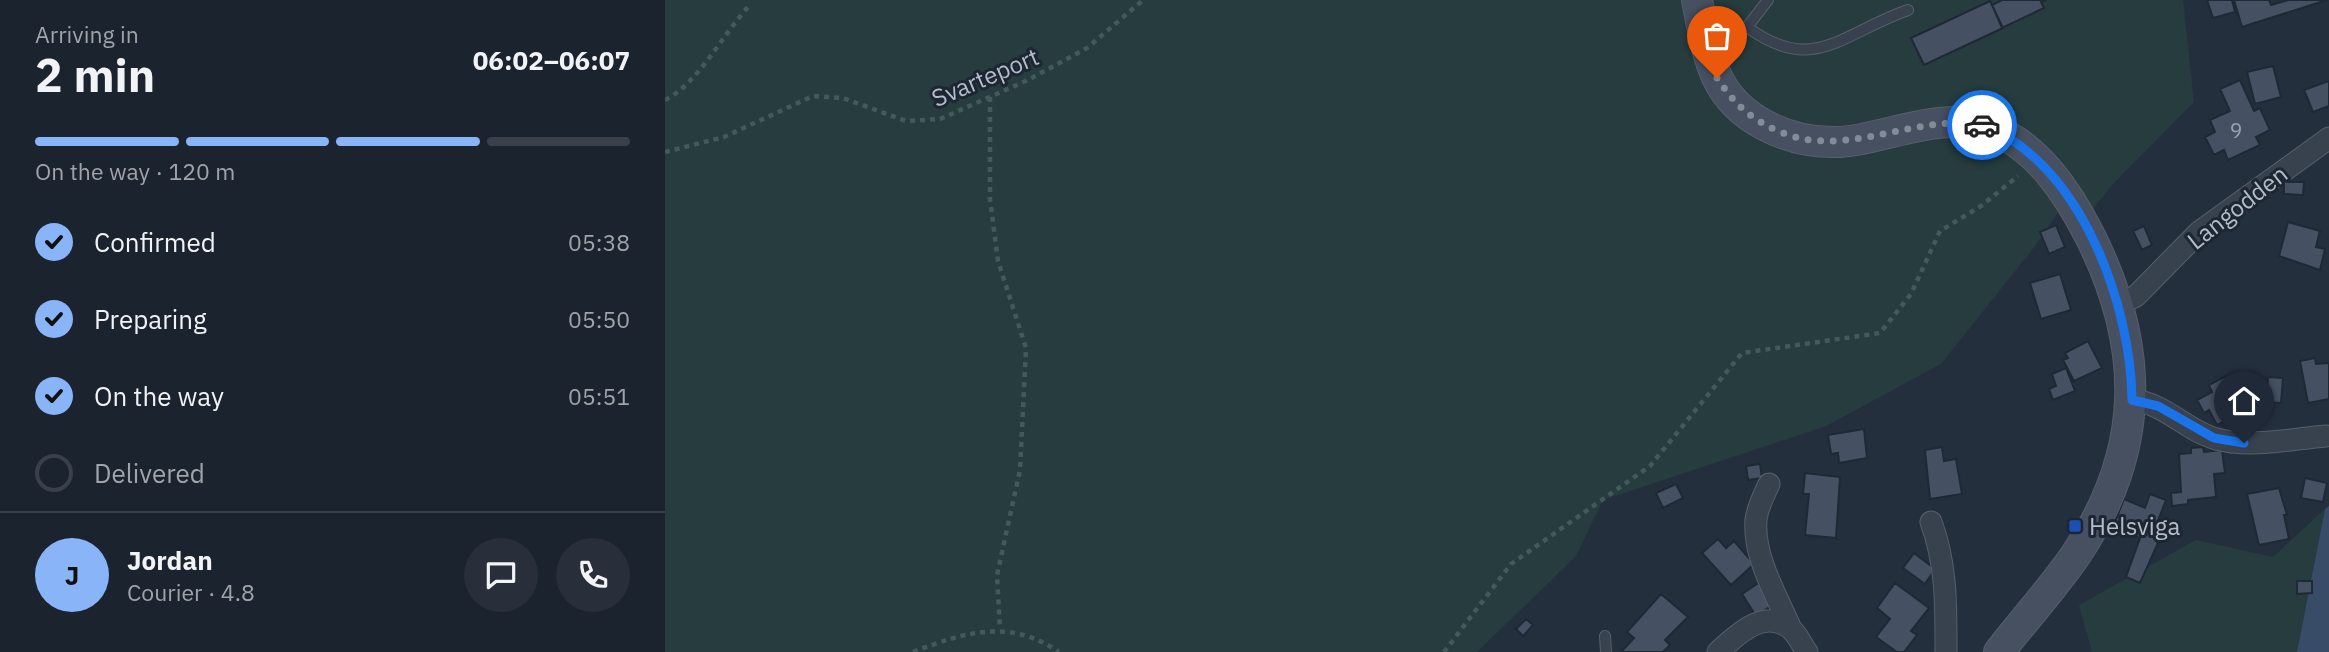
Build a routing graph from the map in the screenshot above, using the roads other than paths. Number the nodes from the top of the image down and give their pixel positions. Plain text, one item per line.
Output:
1 (1697, 0) edge
2 (1768, 0) edge
3 (1908, 10) dead end
4 (1747, 27) junction
5 (1707, 46) junction
6 (2329, 138) edge
7 (2117, 305) junction
8 (2132, 400) junction
9 (2326, 436) dead end
10 (1769, 484) dead end
11 (1931, 522) dead end
12 (1791, 629) junction
13 (1605, 636) dead end
14 (1606, 652) edge
15 (1719, 652) edge
16 (1807, 652) edge
17 (1946, 652) edge
18 (1999, 652) edge

1 - 5 main road
2 - 4 lane
3 - 4 lane
4 - 5 lane
5 - 7 main road
6 - 7 street, Langodden
7 - 8 main road
8 - 9 street
8 - 18 main road
10 - 12 street
11 - 17 street
12 - 15 street
12 - 16 street
13 - 14 lane

